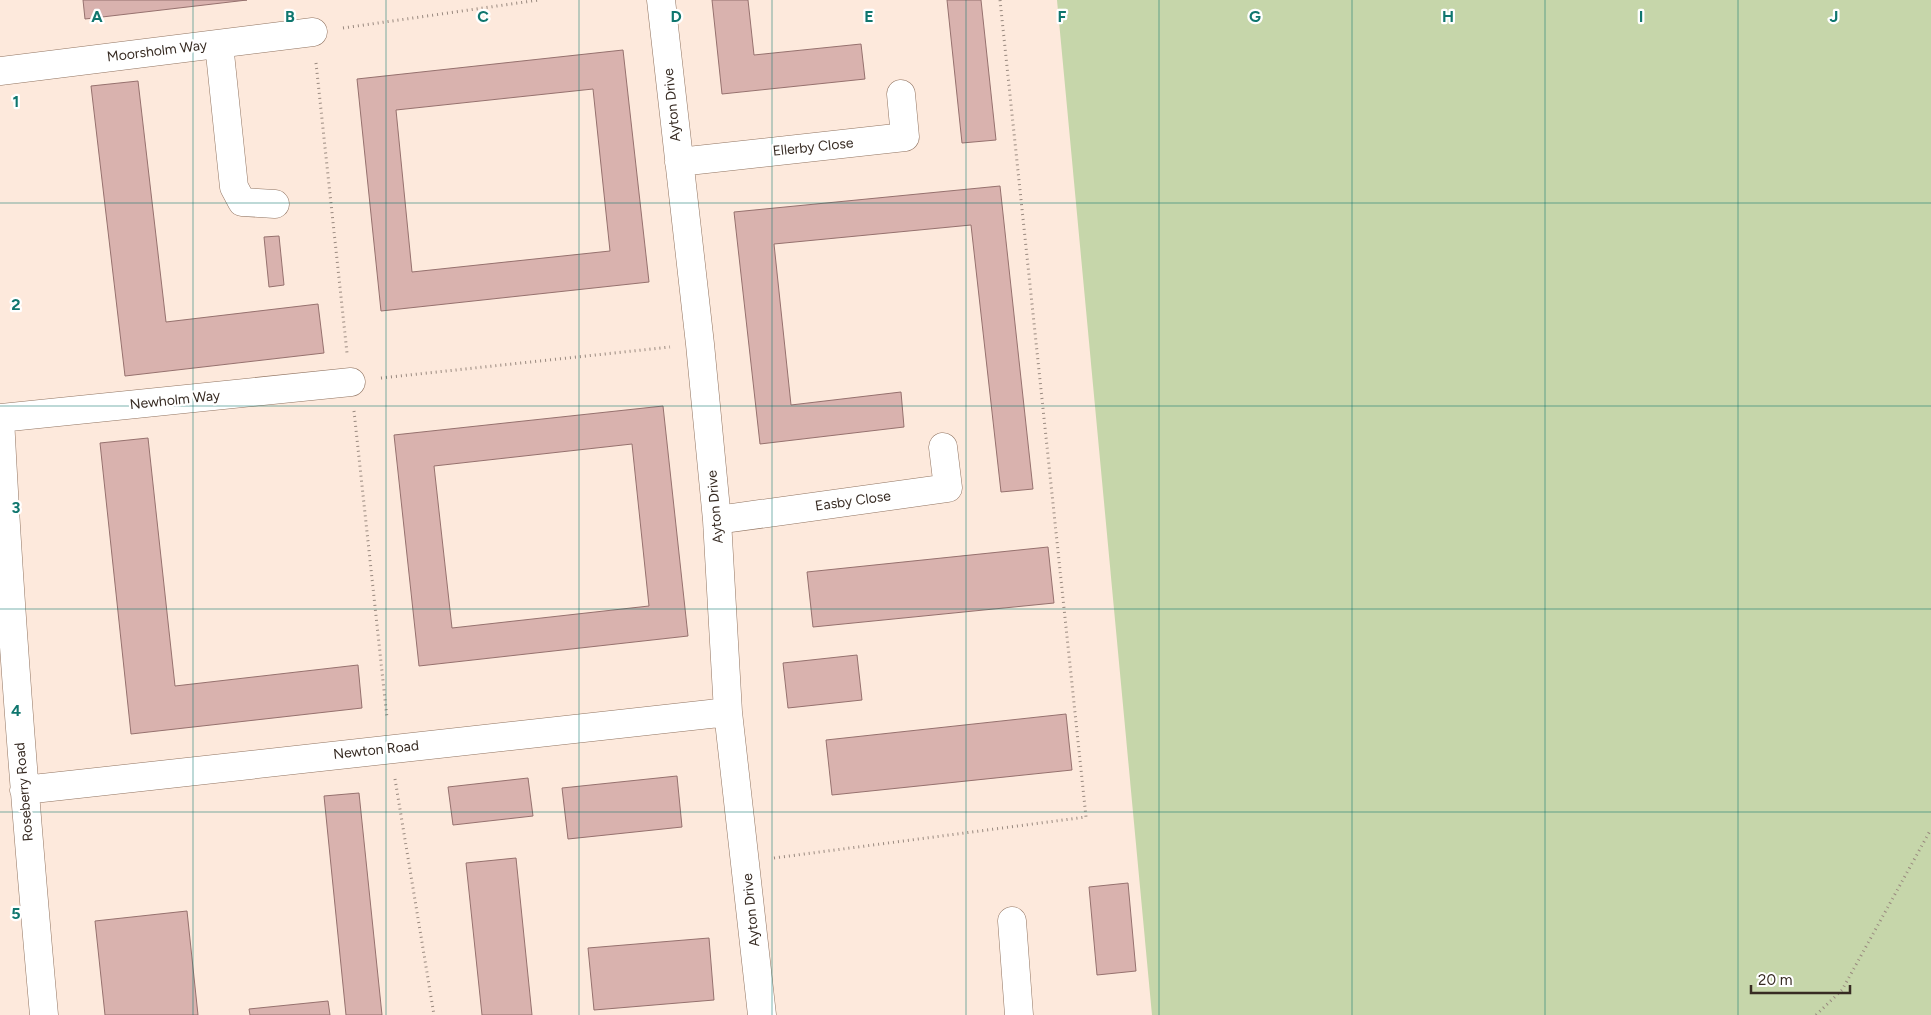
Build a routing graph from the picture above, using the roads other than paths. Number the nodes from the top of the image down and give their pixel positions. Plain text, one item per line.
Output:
1 (661, 0) edge
2 (313, 32) road end
3 (219, 44) junction
4 (0, 71) edge
5 (901, 94) dead end
6 (678, 162) junction
7 (275, 204) dead end
8 (350, 382) road end
9 (0, 418) edge
10 (943, 447) dead end
11 (717, 520) junction
12 (5, 596) edge
13 (728, 712) junction
14 (24, 790) junction
15 (1012, 921) dead end
16 (44, 1015) edge
17 (762, 1015) edge
18 (1020, 1015) edge

1 - 6 street, Ayton Drive
2 - 3 street, Moorsholm Way
3 - 4 street, Moorsholm Way
3 - 7 street
5 - 6 street, Ellerby Close
6 - 11 street, Ayton Drive
8 - 9 street, Newholm Way
9 - 12 street, Roseberry Road
10 - 11 street, Easby Close
11 - 13 street, Ayton Drive
12 - 14 street, Roseberry Road
13 - 14 street, Newton Road
13 - 17 street, Ayton Drive
14 - 16 street, Roseberry Road
15 - 18 street

